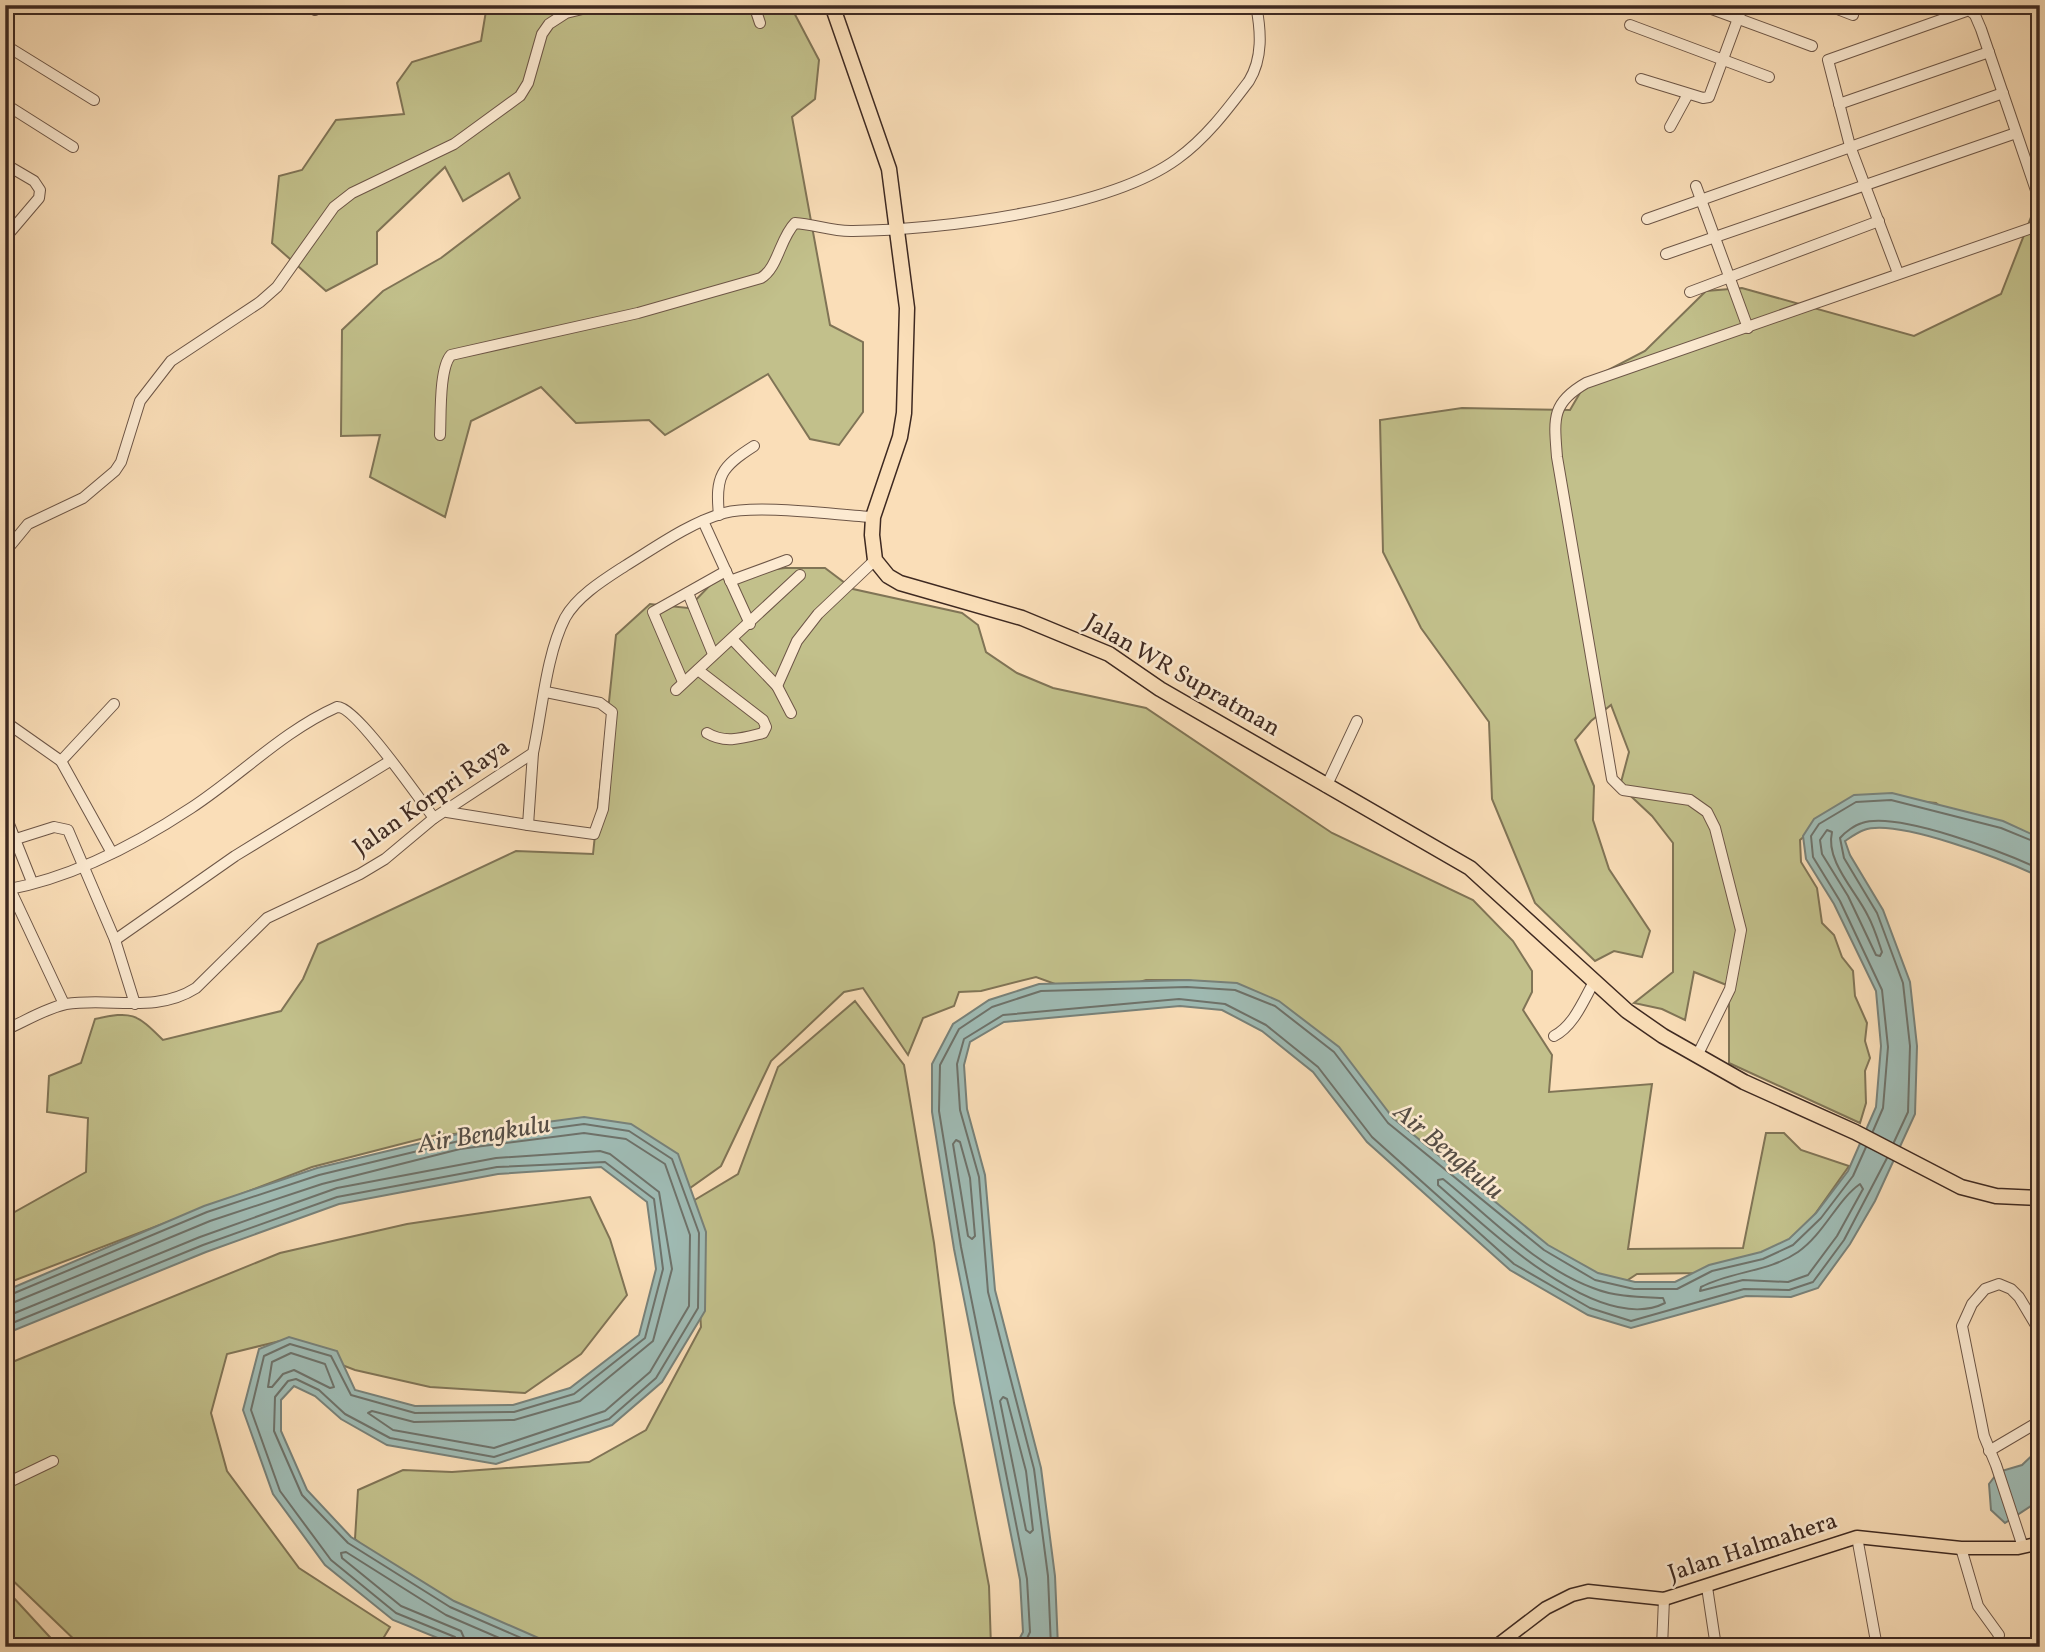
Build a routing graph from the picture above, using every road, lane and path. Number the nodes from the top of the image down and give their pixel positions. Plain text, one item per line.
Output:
1 (12, 5) edge
2 (599, 5) edge
3 (754, 5) edge
4 (832, 5) edge
5 (1256, 5) edge
6 (1701, 5) edge
7 (1743, 5) edge
8 (1827, 5) edge
9 (1853, 15) dead end
10 (5, 18) edge
11 (1738, 19) junction
12 (760, 23) dead end
13 (1630, 25) dead end
14 (5, 44) edge
15 (1812, 46) dead end
16 (1989, 52) junction
17 (1724, 59) junction
18 (1769, 77) dead end
19 (1641, 79) dead end
20 (2003, 93) junction
21 (1688, 94) junction
22 (94, 100) dead end
23 (5, 104) edge
24 (1839, 104) junction
25 (1670, 127) dead end
26 (2016, 133) junction
27 (1850, 146) junction
28 (73, 147) dead end
29 (5, 164) edge
30 (1864, 185) junction
31 (1696, 186) dead end
32 (1702, 199) junction
33 (2040, 202) edge
34 (1647, 219) dead end
35 (1879, 221) junction
36 (2040, 225) edge
37 (897, 229) junction
38 (1717, 236) junction
39 (5, 238) edge
40 (1667, 254) dead end
41 (1898, 273) junction
42 (1731, 277) junction
43 (1690, 292) dead end
44 (1748, 328) junction
45 (440, 435) dead end
46 (754, 446) dead end
47 (719, 515) junction
48 (873, 517) junction
49 (703, 521) junction
50 (5, 552) edge
51 (787, 560) dead end
52 (875, 560) junction
53 (800, 575) dead end
54 (728, 576) junction
55 (688, 593) junction
56 (750, 624) junction
57 (732, 639) junction
58 (713, 654) junction
59 (698, 670) junction
60 (777, 686) junction
61 (546, 692) junction
62 (114, 704) dead end
63 (791, 713) dead end
64 (1357, 721) dead end
65 (7, 723) edge
66 (707, 733) dead end
67 (533, 753) junction
68 (61, 761) junction
69 (390, 761) junction
70 (1326, 787) junction
71 (446, 812) junction
72 (5, 814) edge
73 (435, 818) junction
74 (528, 825) junction
75 (16, 839) junction
76 (112, 853) junction
77 (86, 868) junction
78 (32, 883) junction
79 (8, 889) edge
80 (115, 940) junction
81 (1595, 980) junction
82 (64, 1004) junction
83 (135, 1004) junction
84 (5, 1030) edge
85 (1554, 1036) dead end
86 (1697, 1056) junction
87 (2040, 1198) edge
88 (2040, 1332) edge
89 (2040, 1421) edge
90 (1989, 1451) junction
91 (53, 1461) dead end
92 (5, 1484) edge
93 (1857, 1537) junction
94 (2040, 1543) edge
95 (2023, 1547) junction
96 (1961, 1548) junction
97 (1706, 1587) junction
98 (1664, 1599) junction
99 (1496, 1647) edge
100 (1662, 1647) edge
101 (1716, 1647) edge
102 (1877, 1647) edge
103 (1997, 1647) edge

1 - 10 street
2 - 50 street
3 - 12 street
4 - 37 highway
5 - 37 street
6 - 11 street
7 - 11 street
8 - 9 street
11 - 15 street
11 - 17 street
13 - 17 street
14 - 22 street
16 - 20 street
16 - 24 street
16 - 24 street
17 - 18 street
17 - 21 street
19 - 21 street
20 - 26 street
20 - 27 street
21 - 25 street
23 - 28 street
24 - 27 street
26 - 30 street
26 - 33 street
27 - 30 street
27 - 32 street
29 - 39 street
30 - 35 street
30 - 38 street
31 - 32 street
32 - 34 street
32 - 38 street
35 - 41 street
35 - 42 street
36 - 41 street
37 - 45 street
37 - 48 highway
38 - 40 street
38 - 42 street
41 - 44 street
42 - 43 street
42 - 44 street
44 - 86 street
46 - 47 street
47 - 48 street, Jalan Korpri Raya
47 - 49 street, Jalan Korpri Raya
48 - 52 highway
49 - 54 street
49 - 61 street, Jalan Korpri Raya
51 - 54 street
52 - 60 street
52 - 70 highway, Jalan WR Supratman
53 - 56 street
54 - 55 street
54 - 56 street
55 - 58 street
55 - 59 street
56 - 57 street
57 - 58 street
57 - 60 street
58 - 59 street
59 - 66 street
60 - 63 street
61 - 67 street, Jalan Korpri Raya
61 - 74 street
62 - 68 street
64 - 70 street
65 - 68 street
67 - 71 street, Jalan Korpri Raya
67 - 74 street
68 - 76 street
69 - 73 street
69 - 76 street
69 - 80 street
70 - 81 highway, Jalan WR Supratman
71 - 73 street, Jalan Korpri Raya
71 - 74 street
72 - 75 street
73 - 83 street, Jalan Korpri Raya
75 - 77 street
75 - 78 street
76 - 77 street
77 - 78 street
77 - 80 street
78 - 79 street
79 - 82 street
80 - 83 street
81 - 85 street
81 - 86 highway, Jalan WR Supratman
82 - 83 street, Jalan Korpri Raya
82 - 84 street, Jalan Korpri Raya
86 - 87 highway, Jalan WR Supratman
88 - 90 street
89 - 90 street
90 - 95 street
91 - 92 street
93 - 96 main road, Jalan Halmahera
93 - 97 main road, Jalan Halmahera
93 - 102 street
94 - 95 main road, Jalan Halmahera
95 - 96 main road, Jalan Halmahera
96 - 103 street
97 - 98 main road, Jalan Halmahera
97 - 101 street
98 - 99 main road, Jalan Halmahera
98 - 100 street

